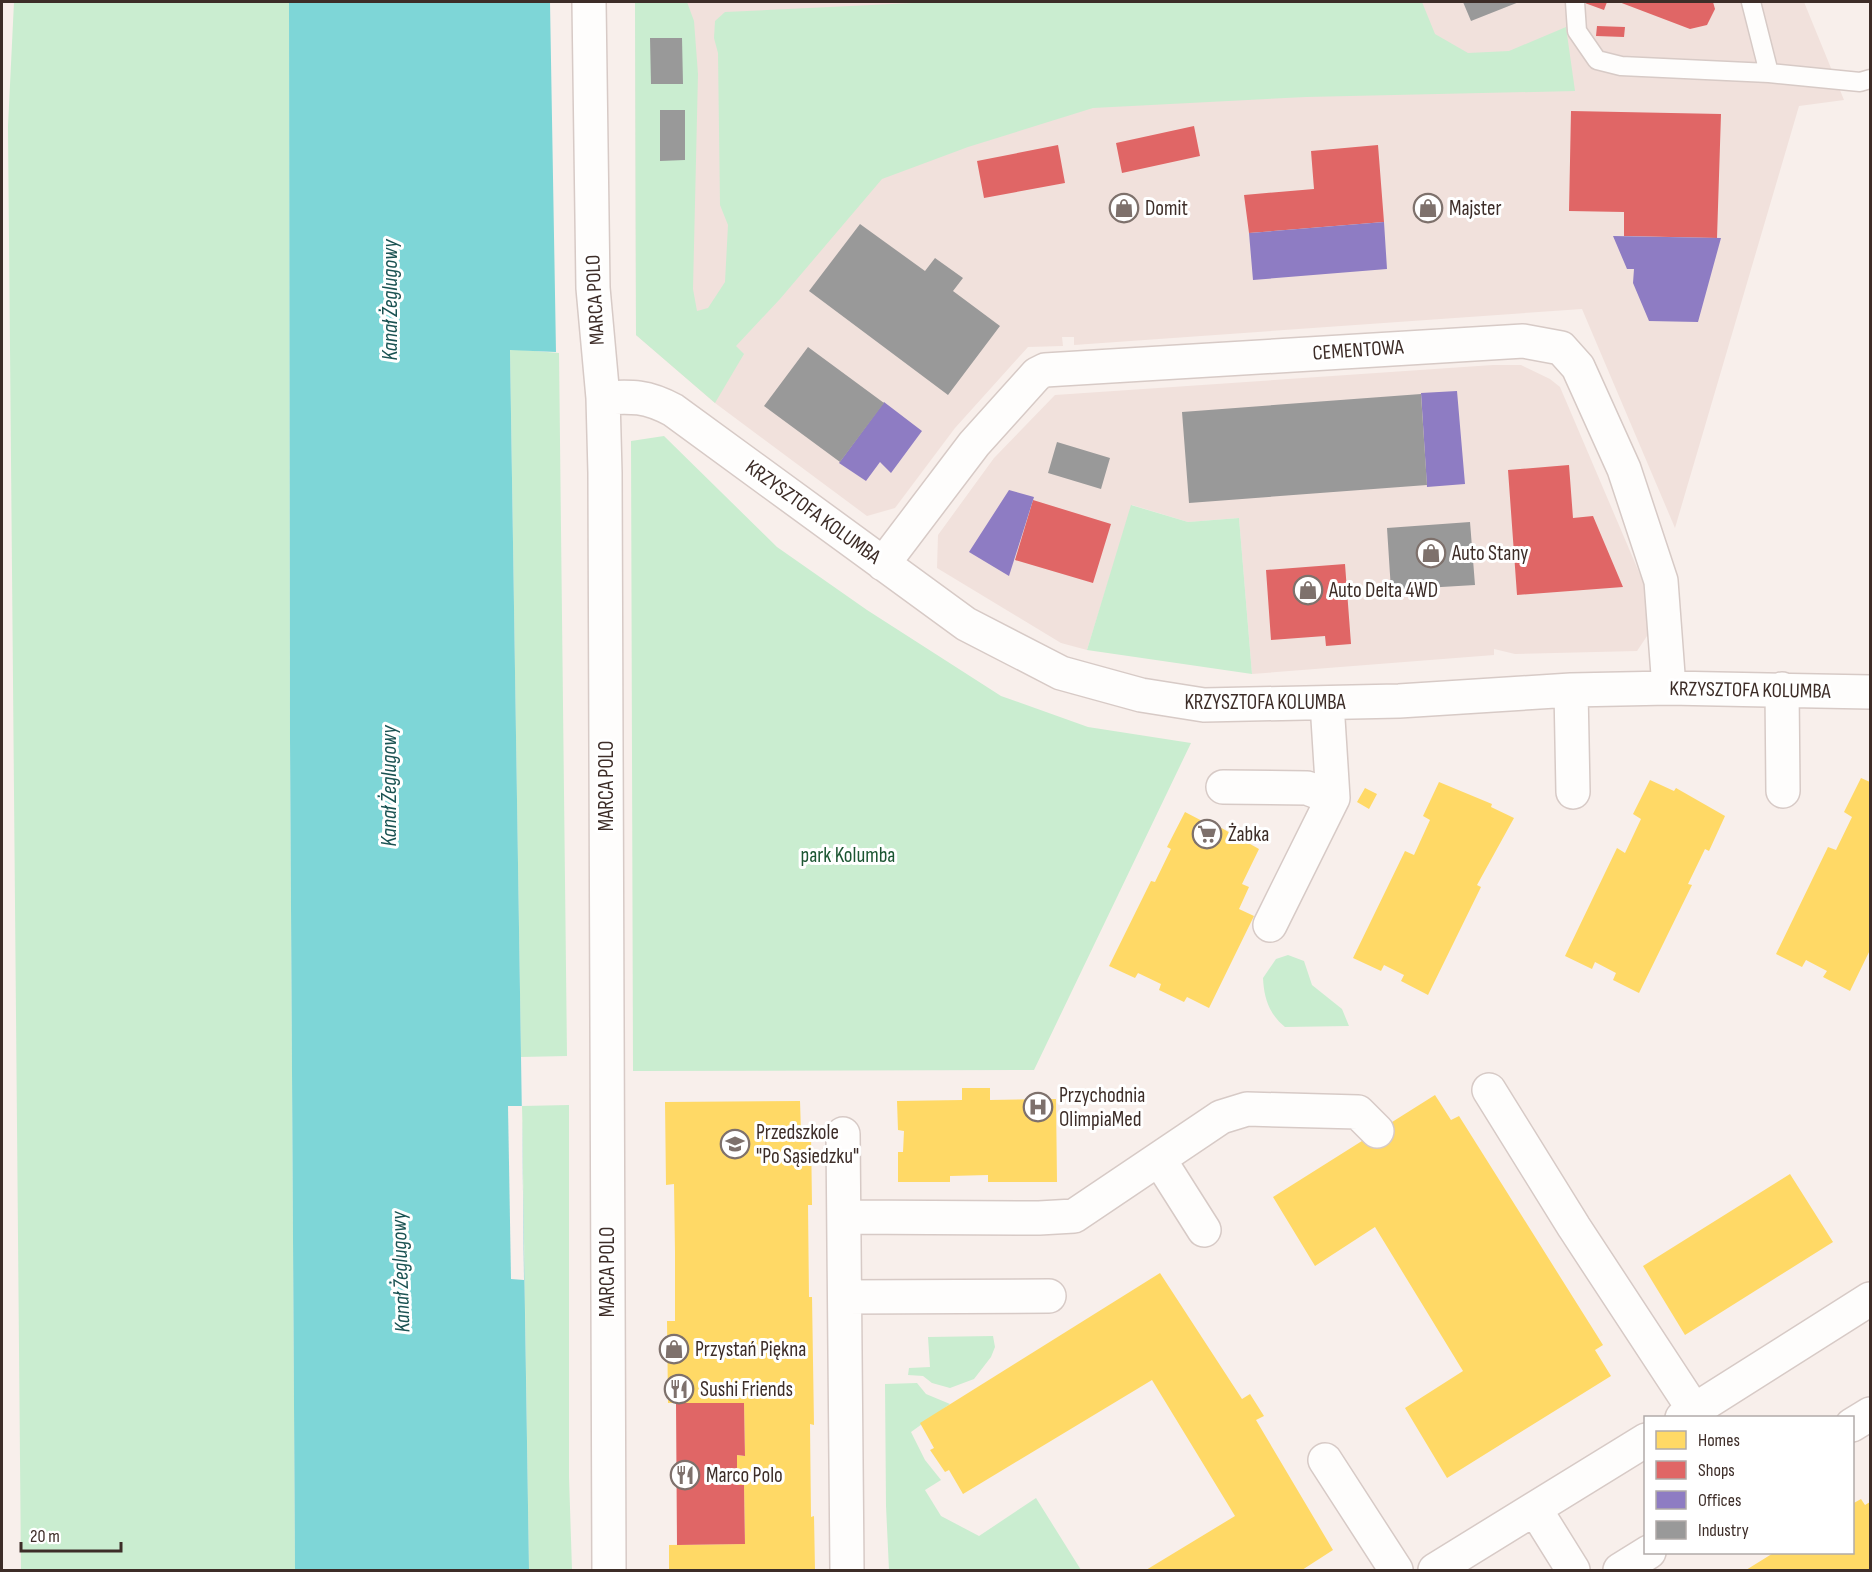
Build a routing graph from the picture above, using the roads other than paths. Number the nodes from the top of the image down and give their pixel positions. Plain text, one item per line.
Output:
1 (589, 2) edge
2 (1575, 2) edge
3 (1751, 2) edge
4 (1769, 73) junction
5 (1870, 79) edge
6 (603, 398) junction
7 (883, 564) junction
8 (1669, 688) junction
9 (1782, 689) junction
10 (1571, 690) junction
11 (1870, 692) edge
12 (1328, 703) junction
13 (1223, 787) dead end
14 (1783, 791) dead end
15 (1573, 792) dead end
16 (1333, 798) junction
17 (1270, 925) dead end
18 (1489, 1090) dead end
19 (1377, 1131) dead end
20 (843, 1134) dead end
21 (1158, 1159) junction
22 (844, 1217) junction
23 (1204, 1230) dead end
24 (1049, 1296) dead end
25 (845, 1297) junction
26 (1870, 1299) edge
27 (1870, 1413) edge
28 (1688, 1414) edge
29 (1854, 1424) edge
30 (1644, 1441) edge
31 (1325, 1460) dead end
32 (1535, 1509) junction
33 (1646, 1554) edge
34 (609, 1570) edge
35 (847, 1570) edge
36 (1396, 1570) edge
37 (1435, 1570) edge
38 (1573, 1570) edge
39 (1620, 1570) edge

1 - 6 street, MARCA POLO
2 - 4 lane
3 - 4 lane
4 - 5 lane
6 - 7 street, KRZYSZTOFA KOLUMBA
6 - 34 street, MARCA POLO
7 - 8 street, CEMENTOWA
7 - 12 street, KRZYSZTOFA KOLUMBA
8 - 9 street, KRZYSZTOFA KOLUMBA
8 - 10 street, KRZYSZTOFA KOLUMBA
9 - 11 street, KRZYSZTOFA KOLUMBA
9 - 14 street
10 - 12 street, KRZYSZTOFA KOLUMBA
10 - 15 street
12 - 16 street
13 - 16 street
16 - 17 street
18 - 28 street
19 - 21 street
20 - 22 street
21 - 22 street
21 - 23 street
22 - 25 street
24 - 25 street
25 - 35 street
26 - 28 street
27 - 29 street
30 - 32 street
31 - 36 street
32 - 37 street
32 - 38 street
33 - 39 street

